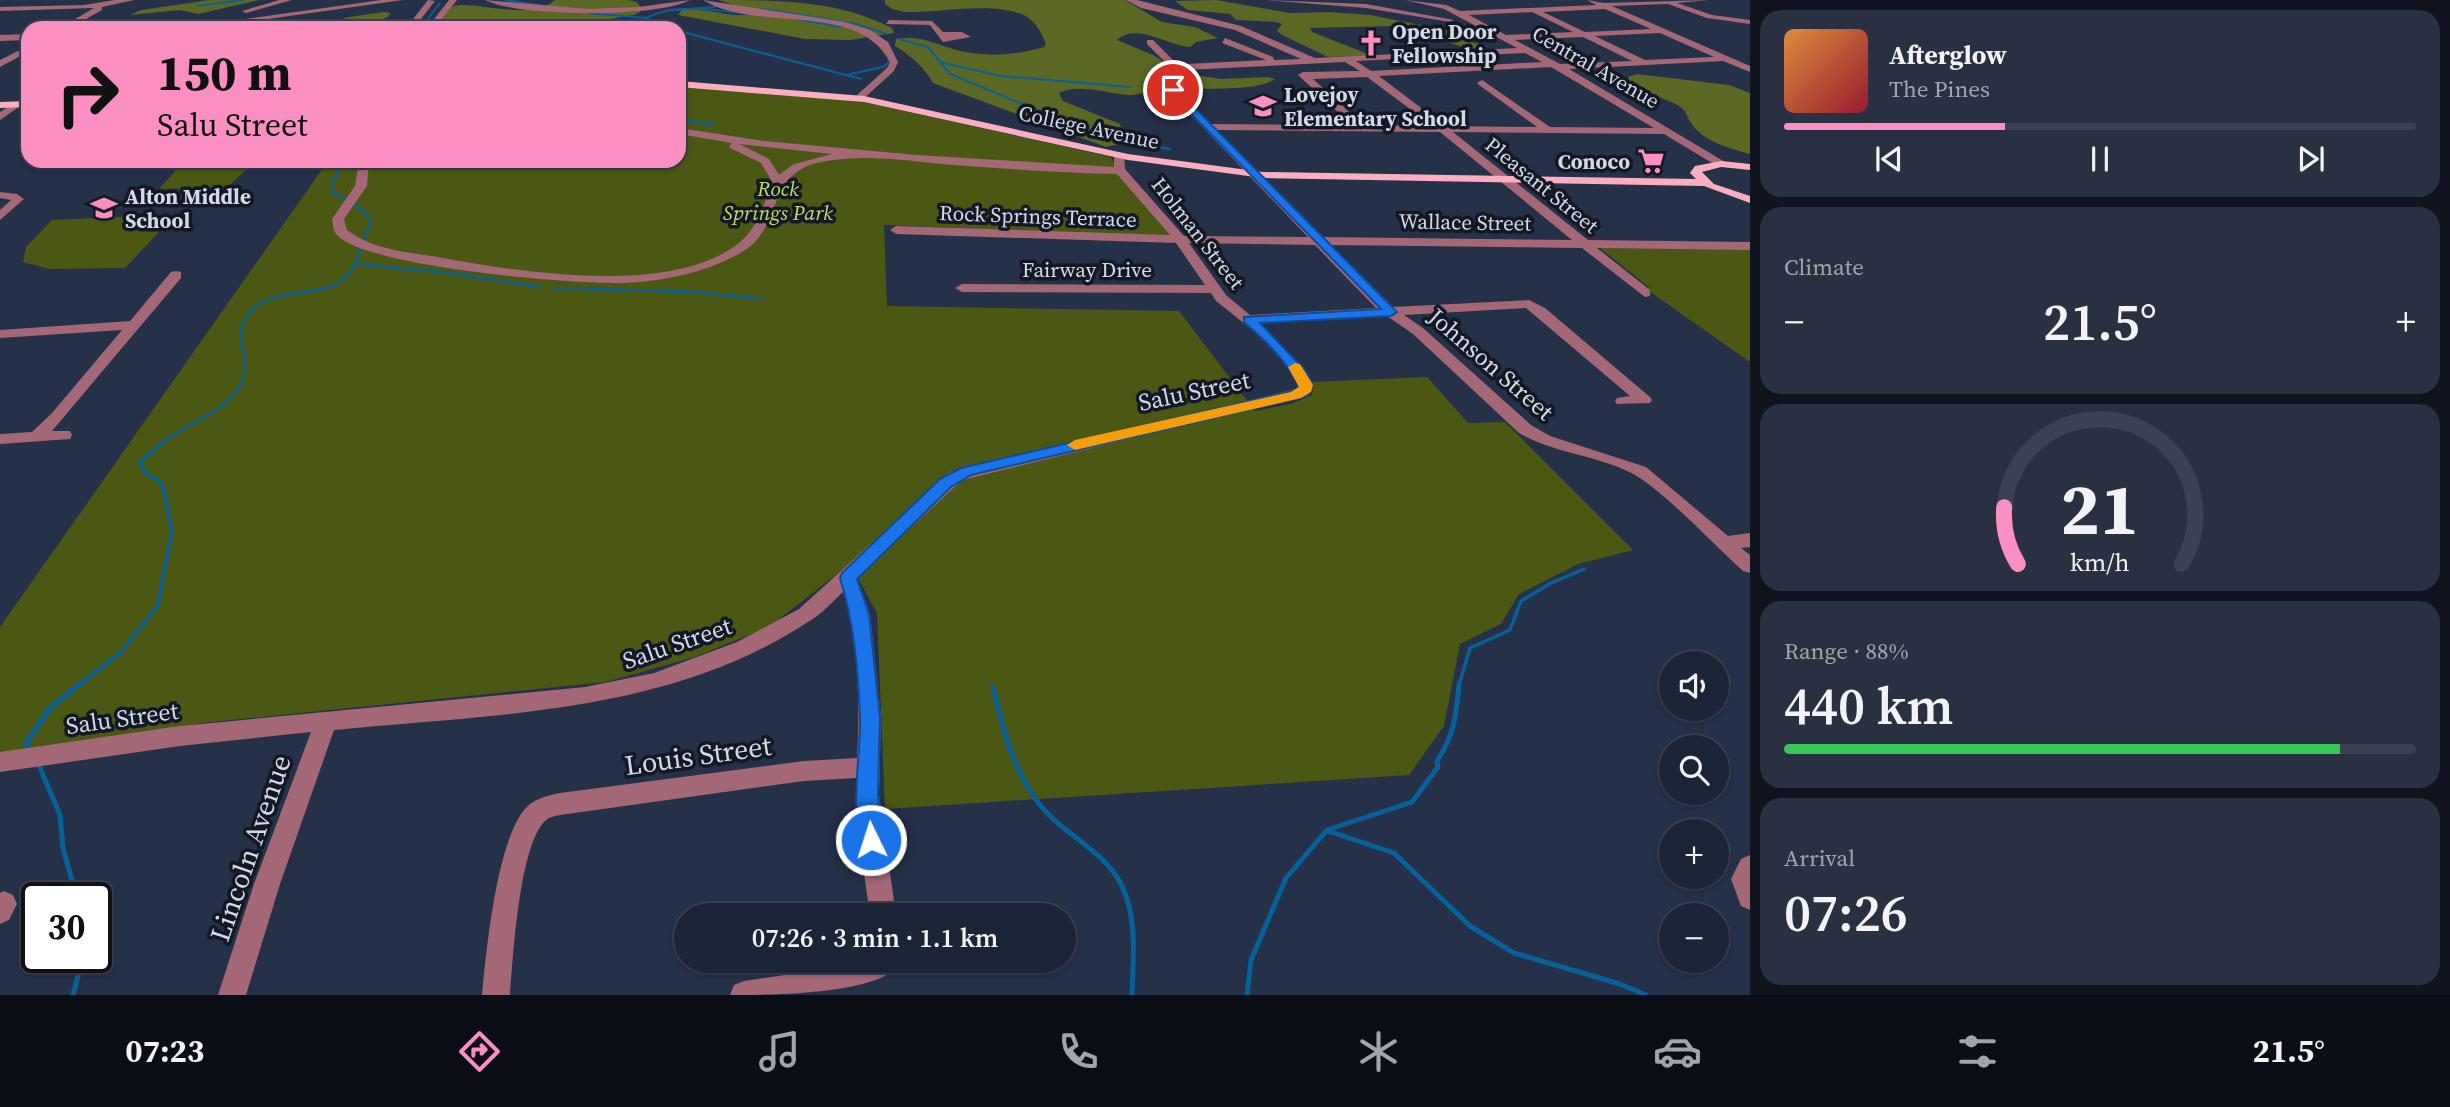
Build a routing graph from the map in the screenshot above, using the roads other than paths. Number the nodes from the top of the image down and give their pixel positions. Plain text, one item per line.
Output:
1 (130, 0) edge
2 (288, 0) edge
3 (399, 0) edge
4 (431, 0) edge
5 (452, 0) edge
6 (489, 0) edge
7 (686, 0) edge
8 (707, 0) edge
9 (1130, 0) edge
10 (1269, 0) edge
11 (1409, 0) edge
12 (1433, 0) edge
13 (1513, 0) edge
14 (1591, 0) edge
15 (1705, 0) edge
16 (1666, 2) junction
17 (1366, 3) edge
18 (105, 4) junction
19 (1604, 6) junction
20 (1446, 7) junction
21 (0, 9) edge
22 (1533, 10) junction
23 (1459, 13) junction
24 (76, 21) edge
25 (238, 21) joint
26 (415, 21) edge
27 (436, 21) edge
28 (1750, 22) edge
29 (1479, 24) junction
30 (1662, 31) junction
31 (1585, 34) junction
32 (940, 35) dead end
33 (890, 36) junction
34 (21, 37) edge
35 (0, 38) edge
36 (1505, 38) junction
37 (1225, 41) dead end
38 (1150, 42) dead end
39 (1528, 50) junction
40 (21, 53) edge
41 (1347, 59) junction
42 (1727, 59) junction
43 (1313, 61) junction
44 (1282, 62) junction
45 (1644, 63) junction
46 (1737, 63) junction
47 (1750, 63) edge
48 (0, 64) edge
49 (1555, 65) junction
50 (1750, 69) edge
51 (1368, 73) junction
52 (1306, 77) junction
53 (1482, 83) dead end
54 (686, 85) edge
55 (1173, 90) dead end
56 (854, 98) junction
57 (21, 104) edge
58 (0, 105) edge
59 (21, 105) edge
60 (0, 117) edge
61 (1209, 127) junction
62 (1362, 128) junction
63 (1442, 129) junction
64 (1548, 130) junction
65 (1669, 131) junction
66 (686, 132) edge
67 (723, 140) junction
68 (865, 154) junction
69 (1119, 155) junction
70 (1721, 164) junction
71 (1750, 167) edge
72 (363, 168) edge
73 (1120, 171) junction
74 (1254, 174) junction
75 (1505, 180) junction
76 (778, 182) junction
77 (1704, 183) junction
78 (0, 195) edge
79 (1750, 200) edge
80 (0, 216) edge
81 (896, 230) dead end
82 (1180, 239) junction
83 (1319, 240) junction
84 (1583, 243) junction
85 (1750, 246) edge
86 (176, 275) dead end
87 (962, 288) dead end
88 (1213, 289) junction
89 (1645, 293) dead end
90 (1391, 312) junction
91 (1248, 320) junction
92 (134, 325) junction
93 (0, 334) edge
94 (1302, 393) joint
95 (1623, 401) dead end
96 (64, 435) dead end
97 (36, 437) junction
98 (0, 439) edge
99 (1750, 540) edge
100 (1724, 543) junction
101 (1750, 566) edge
102 (848, 578) junction
103 (326, 720) junction
104 (0, 762) edge
105 (868, 767) junction
106 (881, 903) edge
107 (859, 973) edge
108 (232, 995) edge
109 (496, 995) edge
110 (744, 995) edge

1 - 18 street
2 - 25 street
3 - 25 street
4 - 5 street
4 - 26 street
5 - 27 street
6 - 7 street
8 - 33 street
9 - 43 street
10 - 17 street
11 - 20 street, Central Avenue
12 - 20 street
13 - 22 street
14 - 19 street
15 - 16 street
16 - 19 street
16 - 28 street
17 - 29 street
18 - 21 street
18 - 24 street
19 - 22 street
19 - 30 street
20 - 23 street, Central Avenue
22 - 23 street
22 - 31 street
23 - 29 street, Central Avenue
29 - 36 street, Central Avenue
30 - 31 street
30 - 42 street
31 - 36 street
31 - 45 street
32 - 33 street
33 - 56 street
34 - 35 street
36 - 39 street, Central Avenue
37 - 44 street
38 - 44 street
39 - 41 street
39 - 49 street, Central Avenue
40 - 48 street
41 - 43 street
41 - 51 street, Pleasant Street
42 - 45 street
42 - 46 street
43 - 44 street
44 - 52 street
45 - 49 street
46 - 47 street
46 - 50 street
49 - 51 street
49 - 65 street, Central Avenue
51 - 52 street
51 - 63 street, Pleasant Street
52 - 62 street
53 - 64 street
54 - 56 main road, College Avenue
55 - 61 street, Johnson Street
56 - 69 main road, College Avenue
57 - 58 main road
59 - 60 street
61 - 62 street
61 - 74 street, Johnson Street
62 - 63 street
63 - 64 street
63 - 75 street, Pleasant Street
64 - 65 street
65 - 70 street, Central Avenue
66 - 67 street
67 - 68 street
67 - 76 street
68 - 73 street
68 - 76 street
69 - 73 street, Holman Street
69 - 74 main road, College Avenue
70 - 71 main road
70 - 77 main road
72 - 76 street
73 - 82 street, Holman Street
74 - 75 main road, College Avenue
74 - 83 street, Johnson Street
75 - 77 main road, College Avenue
75 - 84 street, Pleasant Street
77 - 79 main road
78 - 80 street
81 - 82 street, Rock Springs Terrace
82 - 83 street, Wallace Street
82 - 88 street, Holman Street
83 - 84 street, Wallace Street
83 - 90 street, Johnson Street
84 - 85 street, Wallace Street
84 - 89 street, Pleasant Street
86 - 92 street
87 - 88 street, Fairway Drive
88 - 91 street, Holman Street
90 - 91 street
90 - 95 street
90 - 100 street, Johnson Street
91 - 94 street, Holman Street
92 - 93 street
92 - 97 street
94 - 102 street, Salu Street
96 - 97 street
97 - 98 street
99 - 100 street
100 - 101 street, Johnson Street
102 - 103 street, Salu Street
102 - 105 street
103 - 104 street, Salu Street
103 - 108 street, Lincoln Avenue
105 - 106 street
105 - 109 street, Louis Street
107 - 110 street

